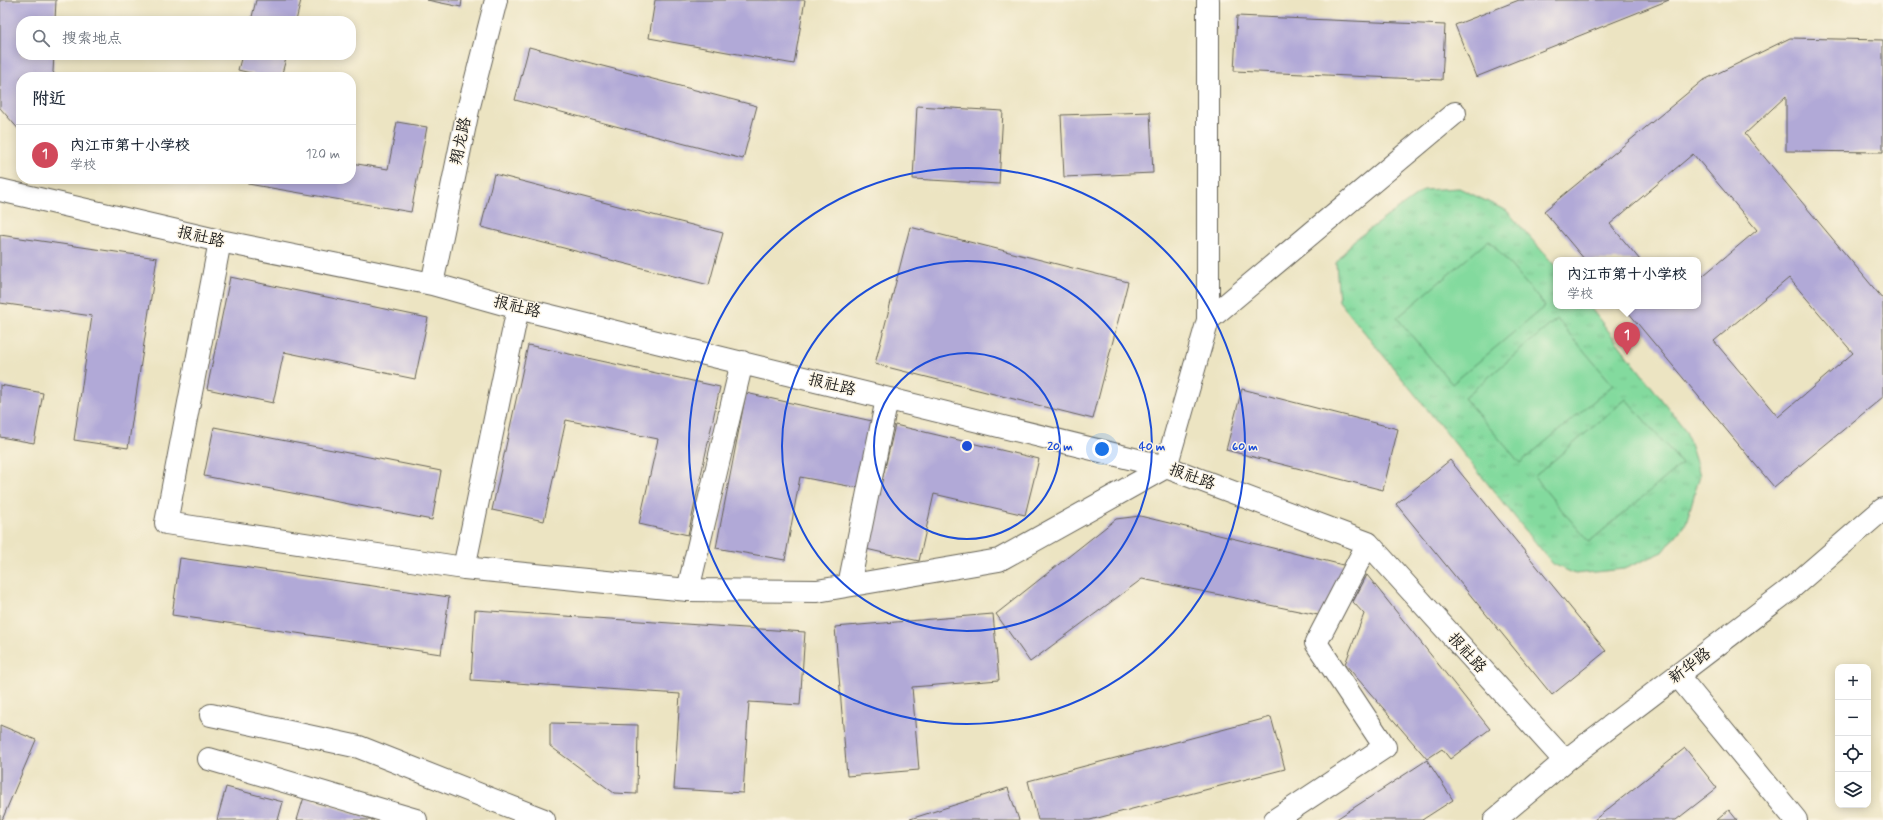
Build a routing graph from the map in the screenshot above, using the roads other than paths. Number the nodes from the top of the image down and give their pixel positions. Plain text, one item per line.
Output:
1 (496, 0) edge
2 (1208, 0) edge
3 (1454, 113) dead end
4 (0, 190) edge
5 (220, 241) junction
6 (432, 284) junction
7 (518, 308) junction
8 (1208, 320) junction
9 (742, 362) junction
10 (887, 399) junction
11 (1166, 467) junction
12 (1883, 509) edge
13 (1368, 543) junction
14 (464, 568) junction
15 (849, 585) junction
16 (688, 590) junction
17 (1678, 676) junction
18 (211, 715) dead end
19 (209, 759) dead end
20 (1565, 761) junction
21 (416, 820) edge
22 (544, 820) edge
23 (1275, 820) edge
24 (1495, 820) edge
25 (1796, 820) edge

1 - 6 street, 翔龙路
2 - 8 street
3 - 8 street
4 - 5 street, 报社路
5 - 6 street, 报社路
5 - 14 street
6 - 7 street, 报社路
7 - 9 street, 报社路
7 - 14 street
8 - 11 street
9 - 10 street, 报社路
9 - 16 street
10 - 11 street, 报社路
10 - 15 street
11 - 13 street, 报社路
11 - 15 street
12 - 17 street, 新华路
13 - 20 street, 报社路
13 - 23 street
14 - 16 street
15 - 16 street
17 - 20 street, 新华路
17 - 25 street
18 - 22 street
19 - 21 street
20 - 24 street, 新华路

